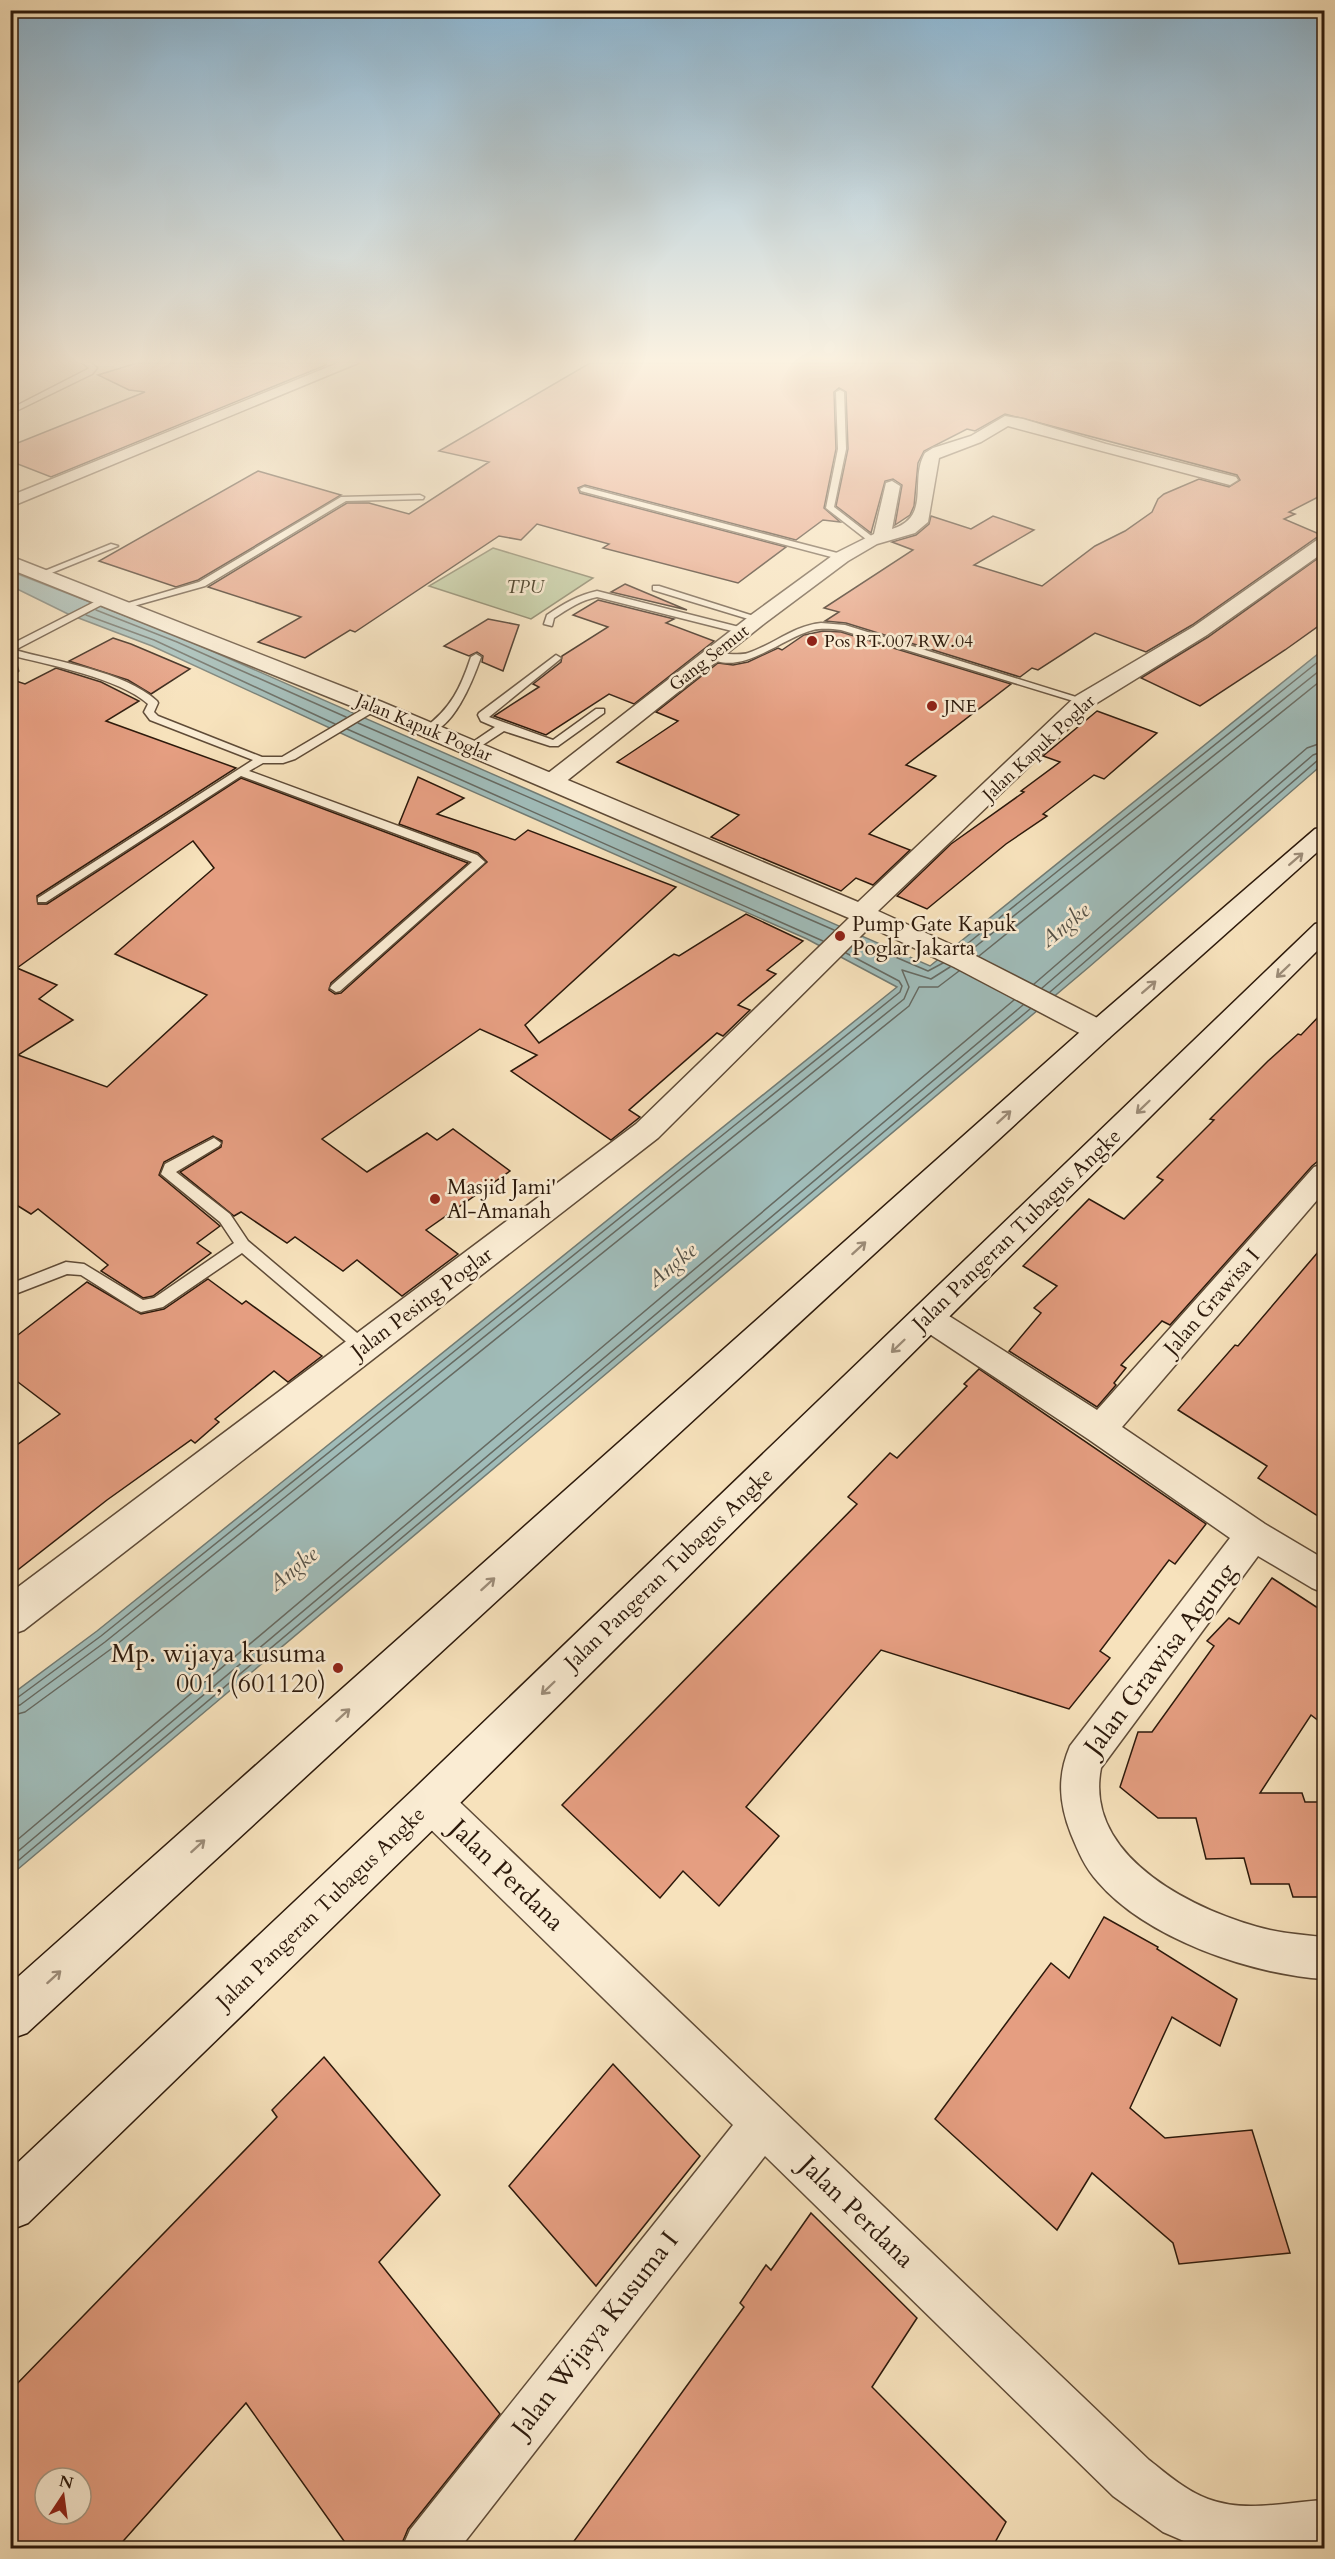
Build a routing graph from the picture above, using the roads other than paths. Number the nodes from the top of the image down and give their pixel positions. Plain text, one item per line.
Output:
1 (58, 482) edge
2 (836, 482) edge
3 (927, 482) edge
4 (892, 486) dead end
5 (584, 489) dead end
6 (420, 497) dead end
7 (10, 502) edge
8 (877, 538) junction
9 (1324, 544) edge
10 (114, 546) dead end
11 (842, 557) junction
12 (10, 562) edge
13 (41, 574) junction
14 (656, 588) dead end
15 (109, 603) junction
16 (549, 624) dead end
17 (751, 625) junction
18 (10, 651) edge
19 (712, 656) junction
20 (476, 657) dead end
21 (556, 658) dead end
22 (10, 661) edge
23 (10, 673) edge
24 (1084, 701) junction
25 (368, 710) junction
26 (600, 711) dead end
27 (503, 727) junction
28 (428, 730) junction
29 (471, 748) junction
30 (261, 760) junction
31 (240, 772) junction
32 (550, 782) junction
33 (1324, 834) edge
34 (42, 900) dead end
35 (867, 921) junction
36 (1324, 931) edge
37 (336, 988) dead end
38 (1088, 1025) junction
39 (214, 1143) dead end
40 (1324, 1174) edge
41 (243, 1245) junction
42 (10, 1290) edge
43 (927, 1317) junction
44 (363, 1347) junction
45 (1100, 1429) junction
46 (1253, 1535) junction
47 (1324, 1577) edge
48 (10, 1617) edge
49 (431, 1802) junction
50 (1324, 1958) edge
51 (10, 2016) edge
52 (764, 2122) junction
53 (10, 2205) edge
54 (1324, 2526) edge
55 (428, 2548) edge

1 - 7 street
2 - 8 lane
3 - 8 street, Gang Semut
4 - 8 street
5 - 11 lane
6 - 15 lane
8 - 11 street, Gang Semut
9 - 24 street, Jalan Kapuk Poglar
10 - 13 lane
11 - 17 street, Gang Semut
12 - 13 street, Jalan Kapuk Poglar
13 - 15 street, Jalan Kapuk Poglar
14 - 17 lane
15 - 18 lane
15 - 25 street, Jalan Kapuk Poglar
16 - 17 lane
17 - 19 street, Gang Semut
18 - 30 lane
19 - 24 lane
19 - 32 street, Gang Semut
20 - 28 lane
21 - 27 lane
22 - 23 lane
24 - 35 street, Jalan Kapuk Poglar
25 - 28 street, Jalan Kapuk Poglar
25 - 30 lane
26 - 27 lane
27 - 29 lane
28 - 29 street, Jalan Kapuk Poglar
29 - 32 street, Jalan Kapuk Poglar
30 - 31 lane
31 - 34 lane
31 - 37 lane
32 - 35 street, Jalan Kapuk Poglar
38 -> 33 street
35 - 38 street
35 - 44 street, Jalan Pesing Poglar
36 -> 43 street, Jalan Pangeran Tubagus Angke
51 -> 38 street
39 - 41 lane
40 - 45 street, Jalan Grawisa I
41 - 42 lane
41 - 44 lane
43 - 45 street
43 -> 49 street, Jalan Pangeran Tubagus Angke
44 - 48 street, Jalan Pesing Poglar
45 - 46 street
46 - 47 street
46 - 50 street, Jalan Grawisa Agung
49 - 52 street, Jalan Perdana
49 - 53 street, Jalan Pangeran Tubagus Angke
52 - 54 street, Jalan Perdana
52 - 55 street, Jalan Wijaya Kusuma I

